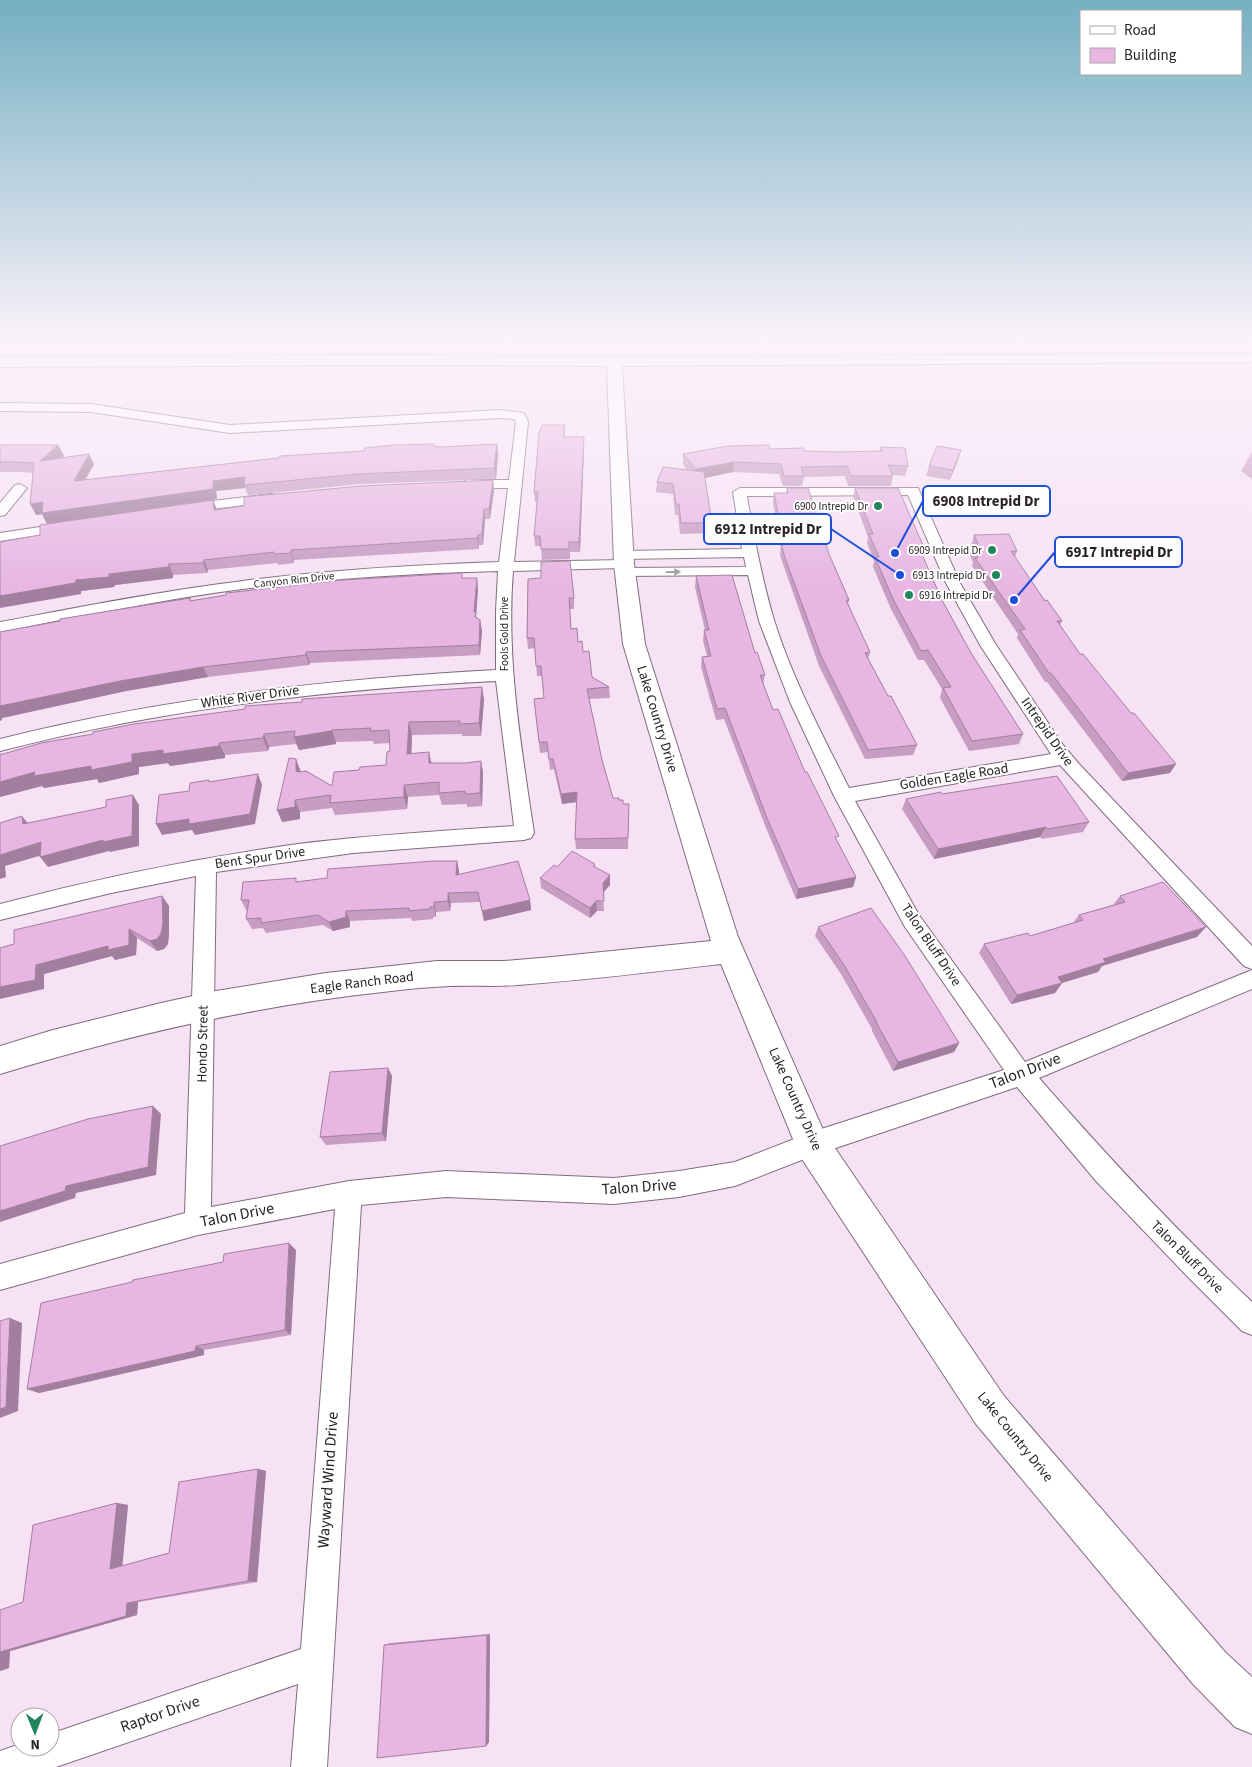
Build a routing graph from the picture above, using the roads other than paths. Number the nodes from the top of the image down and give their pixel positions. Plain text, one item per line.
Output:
1 (187, 423) edge
2 (330, 423) edge
3 (522, 423) edge
4 (617, 423) edge
5 (515, 484) junction
6 (454, 485) edge
7 (0, 488) edge
8 (913, 491) joint
9 (285, 496) edge
10 (173, 510) edge
11 (0, 512) edge
12 (81, 525) edge
13 (0, 537) edge
14 (752, 562) junction
15 (624, 564) junction
16 (506, 565) junction
17 (0, 627) edge
18 (504, 675) junction
19 (0, 745) edge
20 (1064, 758) junction
21 (843, 796) junction
22 (524, 834) joint
23 (206, 866) junction
24 (0, 912) edge
25 (730, 951) junction
26 (1252, 960) edge
27 (1252, 979) edge
28 (204, 1007) junction
29 (0, 1060) edge
30 (1021, 1075) junction
31 (812, 1144) junction
32 (349, 1194) junction
33 (198, 1222) junction
34 (0, 1277) edge
35 (1252, 1321) edge
36 (315, 1660) junction
37 (1252, 1710) edge
38 (5, 1767) edge
39 (309, 1767) edge

1 - 2 street, Fools Gold Drive
3 - 5 street, Fools Gold Drive
4 - 15 street, Lake Country Drive
5 - 6 street
5 - 16 street, Fools Gold Drive
7 - 11 street
8 - 14 street, Talon Bluff Drive
8 - 20 street, Intrepid Drive
9 - 10 street
12 - 13 street
14 - 15 street, Canyon Rim Drive
14 - 21 street, Talon Bluff Drive
15 - 16 street, Canyon Rim Drive
15 - 25 street, Lake Country Drive
16 - 17 street, Canyon Rim Drive
16 - 18 street, Fools Gold Drive
18 - 19 street, White River Drive
18 - 22 street, Fools Gold Drive
20 - 21 street, Golden Eagle Road
20 - 26 street, Intrepid Drive
21 - 30 street, Talon Bluff Drive
22 - 23 street, Bent Spur Drive
23 - 24 street, Bent Spur Drive
23 - 28 street, Hondo Street
25 - 28 street, Eagle Ranch Road
25 - 31 street, Lake Country Drive
27 - 30 street, Talon Drive
28 - 29 street, Eagle Ranch Road
28 - 33 street, Hondo Street
30 - 31 street, Talon Drive
30 - 35 street, Talon Bluff Drive
31 - 32 street, Talon Drive
31 - 37 street, Lake Country Drive
32 - 33 street, Talon Drive
32 - 36 street, Wayward Wind Drive
33 - 34 street, Talon Drive
36 - 38 street, Raptor Drive
36 - 39 street, Wayward Wind Drive

